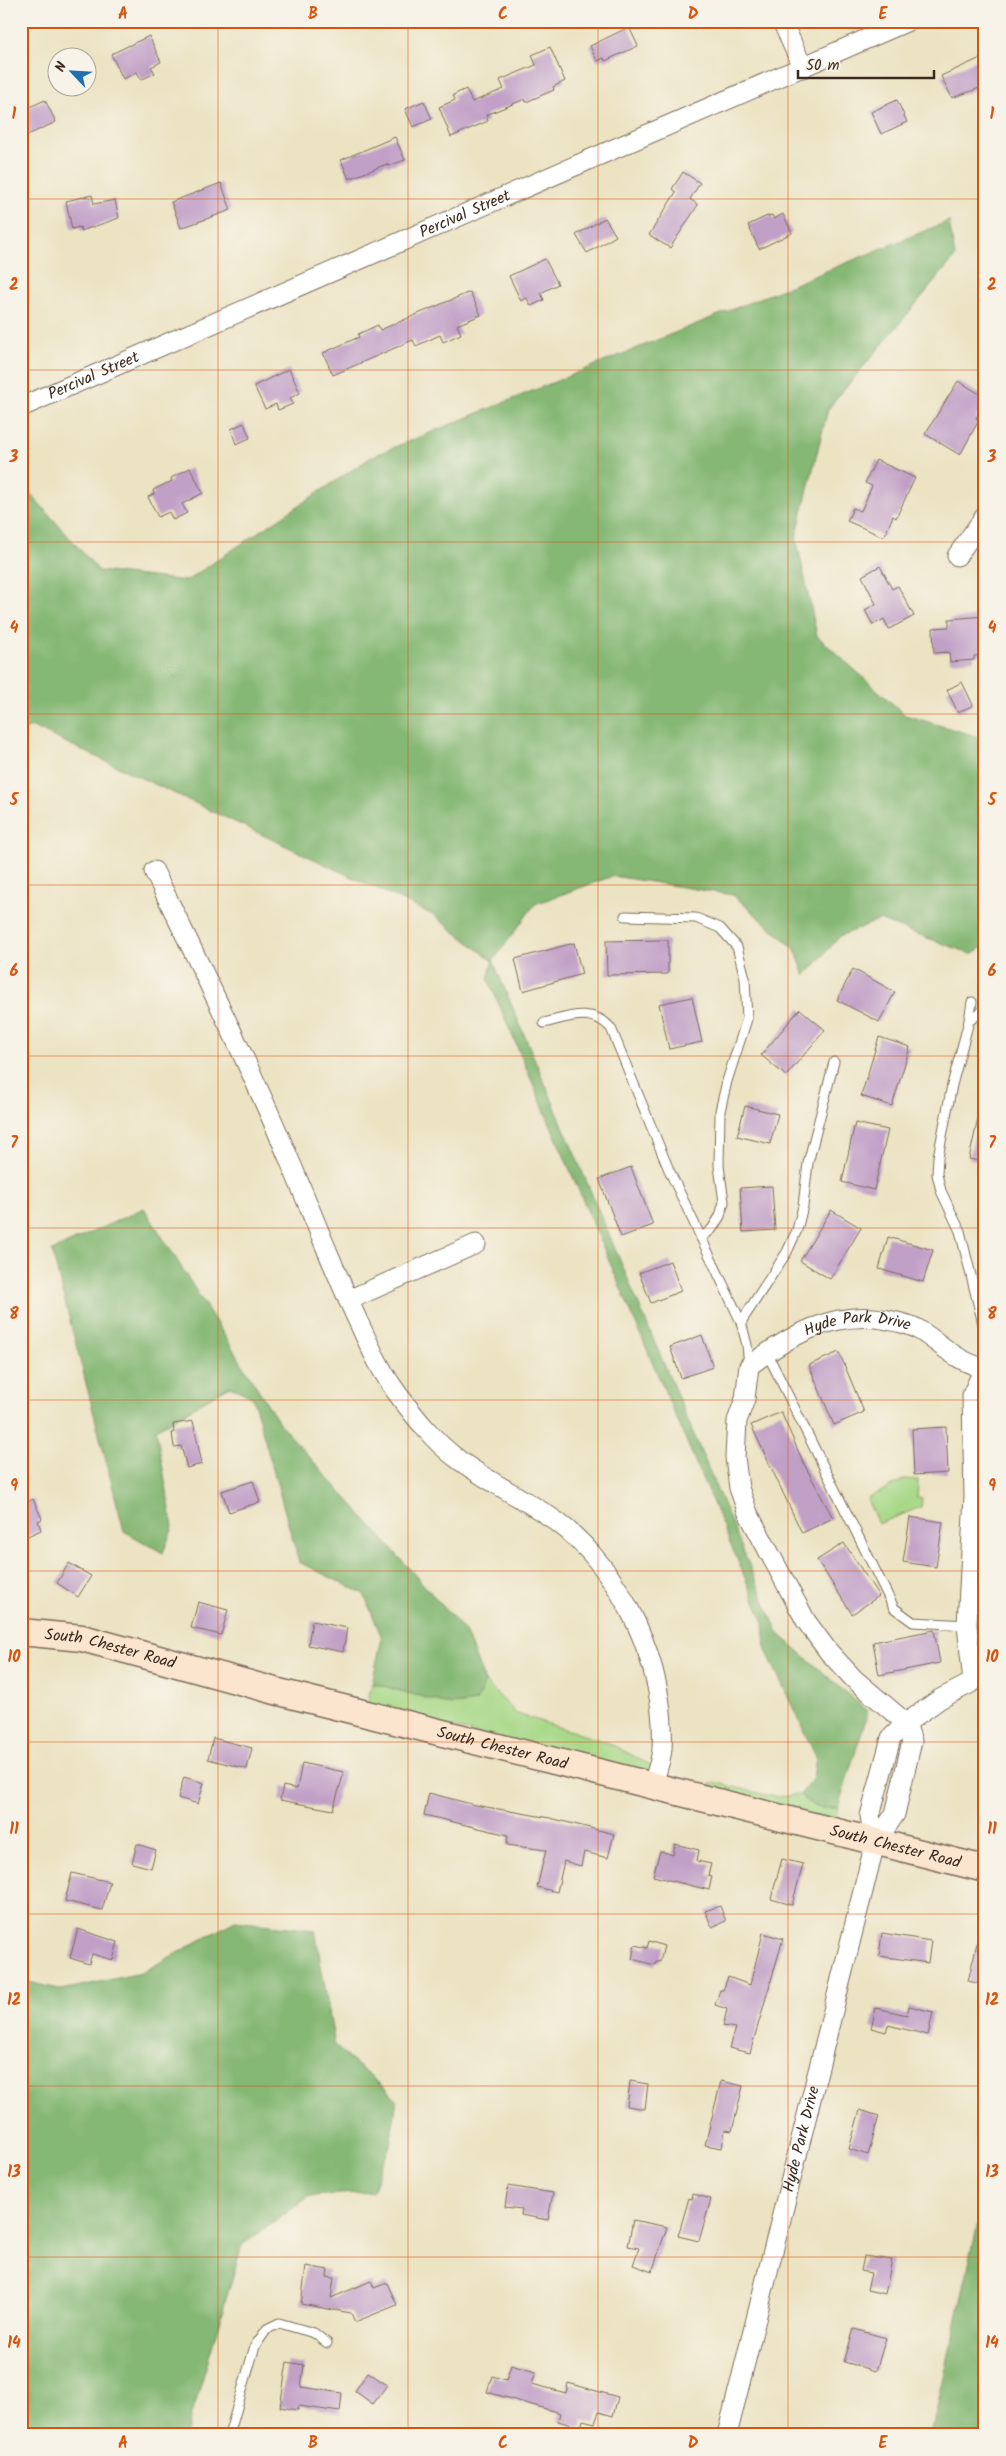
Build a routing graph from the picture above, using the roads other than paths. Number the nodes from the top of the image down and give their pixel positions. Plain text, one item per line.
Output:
1 (782, 21) edge
2 (908, 21) edge
3 (803, 68) junction
4 (21, 407) edge
5 (985, 516) edge
6 (957, 556) dead end
7 (154, 872) dead end
8 (625, 916) dead end
9 (972, 1002) dead end
10 (985, 1009) edge
11 (970, 1021) junction
12 (544, 1023) dead end
13 (834, 1062) dead end
14 (701, 1238) junction
15 (476, 1244) dead end
16 (348, 1300) junction
17 (741, 1322) junction
18 (985, 1332) edge
19 (767, 1353) junction
20 (750, 1366) junction
21 (985, 1368) edge
22 (967, 1625) junction
23 (21, 1632) edge
24 (979, 1679) edge
25 (906, 1723) junction
26 (652, 1786) junction
27 (874, 1843) junction
28 (985, 1869) edge
29 (327, 2344) dead end
30 (230, 2435) edge
31 (727, 2435) edge

1 - 3 street
2 - 3 street, Percival Street
3 - 4 street, Percival Street
5 - 6 street
7 - 16 street
8 - 14 lane
9 - 11 lane
10 - 11 lane
11 - 18 lane
12 - 14 lane
13 - 17 lane
14 - 17 lane
15 - 16 street
16 - 26 street
17 - 20 lane
19 - 20 street, Hyde Park Drive
19 - 21 street, Hyde Park Drive
19 - 22 lane
20 - 25 street
21 - 22 street, Hyde Park Drive
22 - 24 street, Hyde Park Drive
23 - 26 street, South Chester Road
24 - 25 street, Hyde Park Drive
25 - 27 street, Hyde Park Drive
26 - 27 street, South Chester Road
27 - 28 street, South Chester Road
27 - 31 street, Hyde Park Drive
29 - 30 lane

